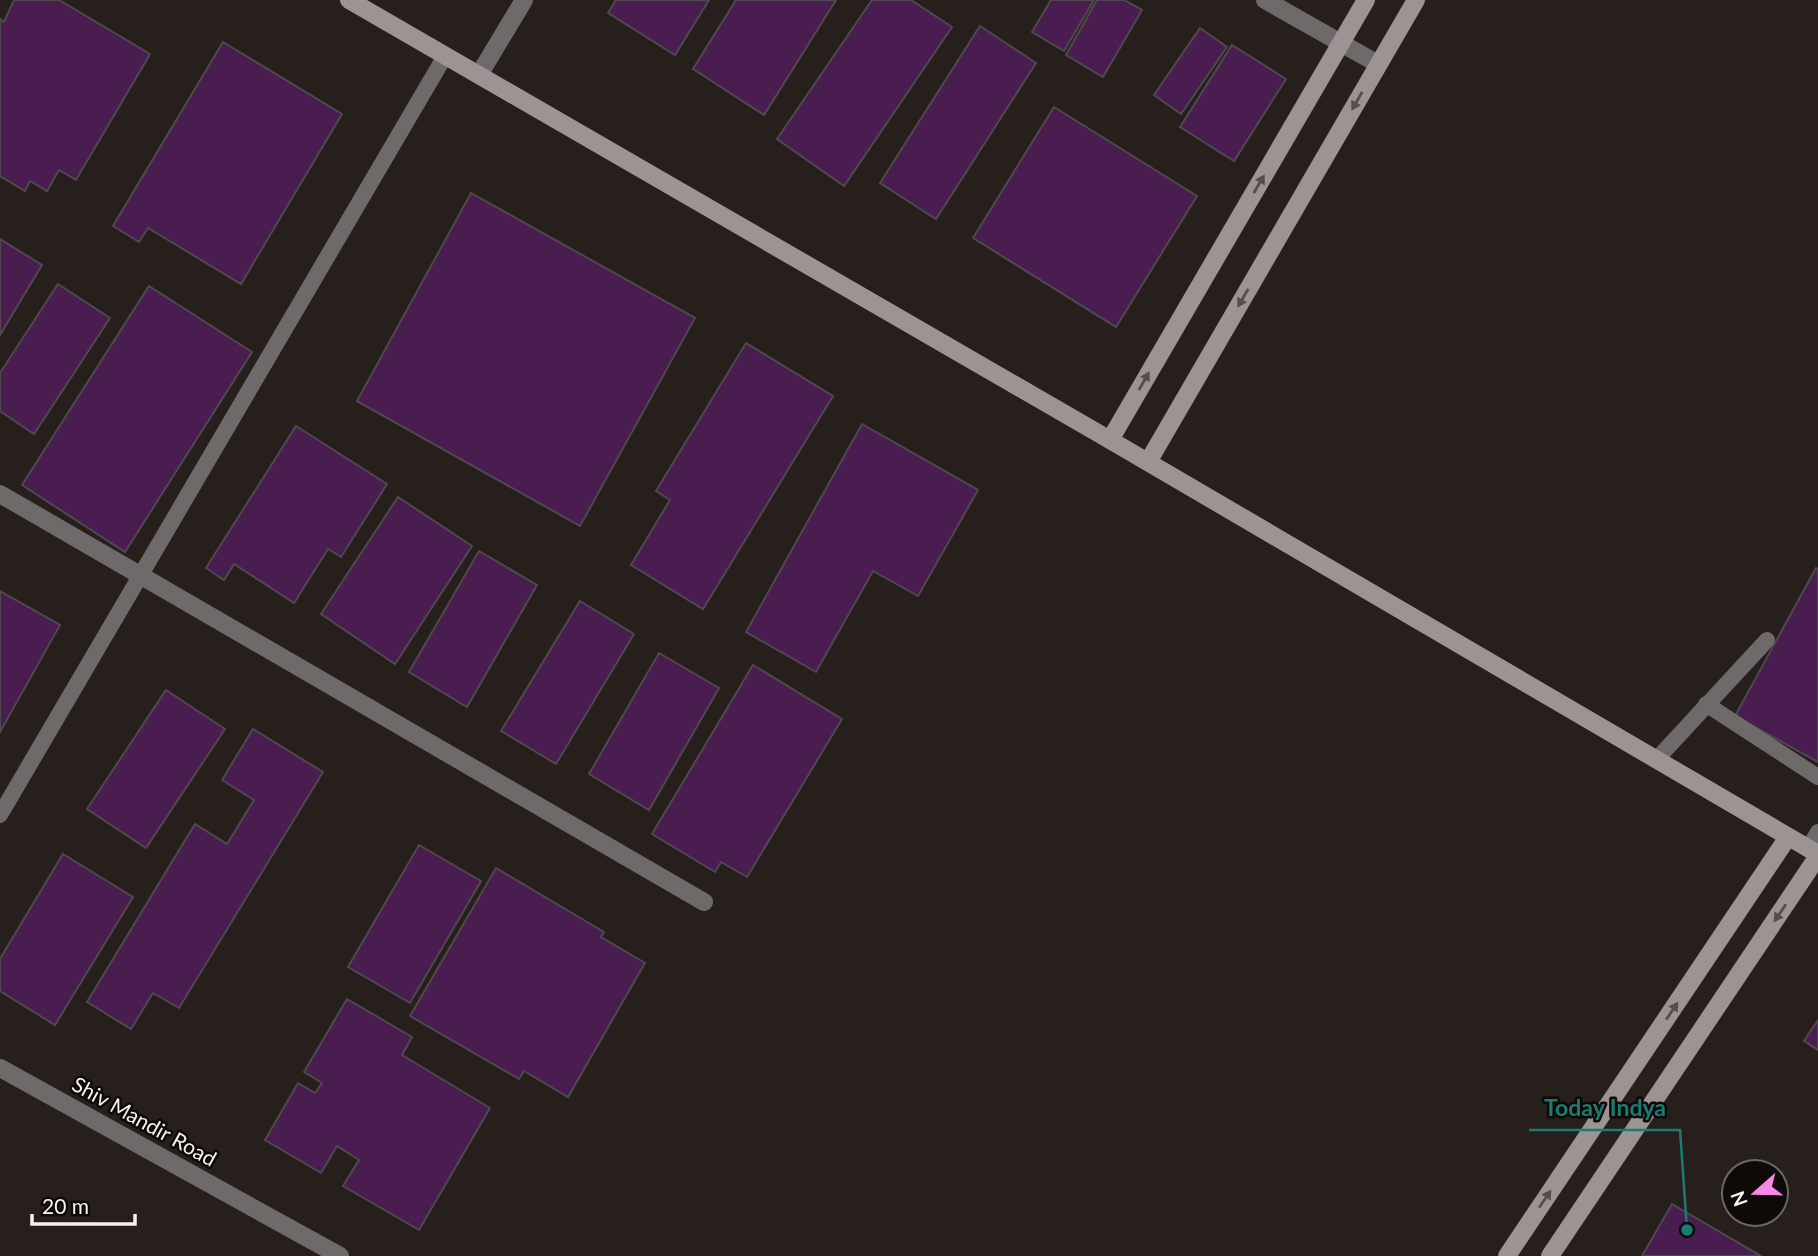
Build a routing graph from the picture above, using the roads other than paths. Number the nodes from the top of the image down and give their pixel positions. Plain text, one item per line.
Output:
1 (348, 0) edge
2 (524, 0) edge
3 (1265, 0) edge
4 (1366, 0) edge
5 (1416, 0) edge
6 (1341, 43) junction
7 (445, 56) junction
8 (1378, 64) junction
9 (480, 75) junction
10 (1110, 440) junction
11 (1148, 462) junction
12 (0, 494) edge
13 (140, 575) junction
14 (1767, 640) dead end
15 (1706, 704) junction
16 (1656, 760) junction
17 (1818, 777) edge
18 (0, 815) edge
19 (1818, 832) edge
20 (1788, 837) junction
21 (1815, 853) edge
22 (704, 902) dead end
23 (0, 1068) edge
24 (340, 1256) edge
25 (1507, 1256) edge
26 (1550, 1256) edge

1 - 7 street
2 - 9 street
3 - 6 street
4 - 6 street
5 - 8 street
6 - 8 street
10 -> 6 street
7 - 9 street
7 - 13 lane
8 -> 11 street
9 - 10 street
10 - 11 street
11 - 16 street
12 - 13 street
13 - 18 lane
13 - 22 street
14 - 15 lane
15 - 16 lane
15 - 17 lane
16 - 20 street
19 - 21 lane
20 - 21 street
25 -> 20 street
21 -> 26 street
23 - 24 street, Shiv Mandir Road

